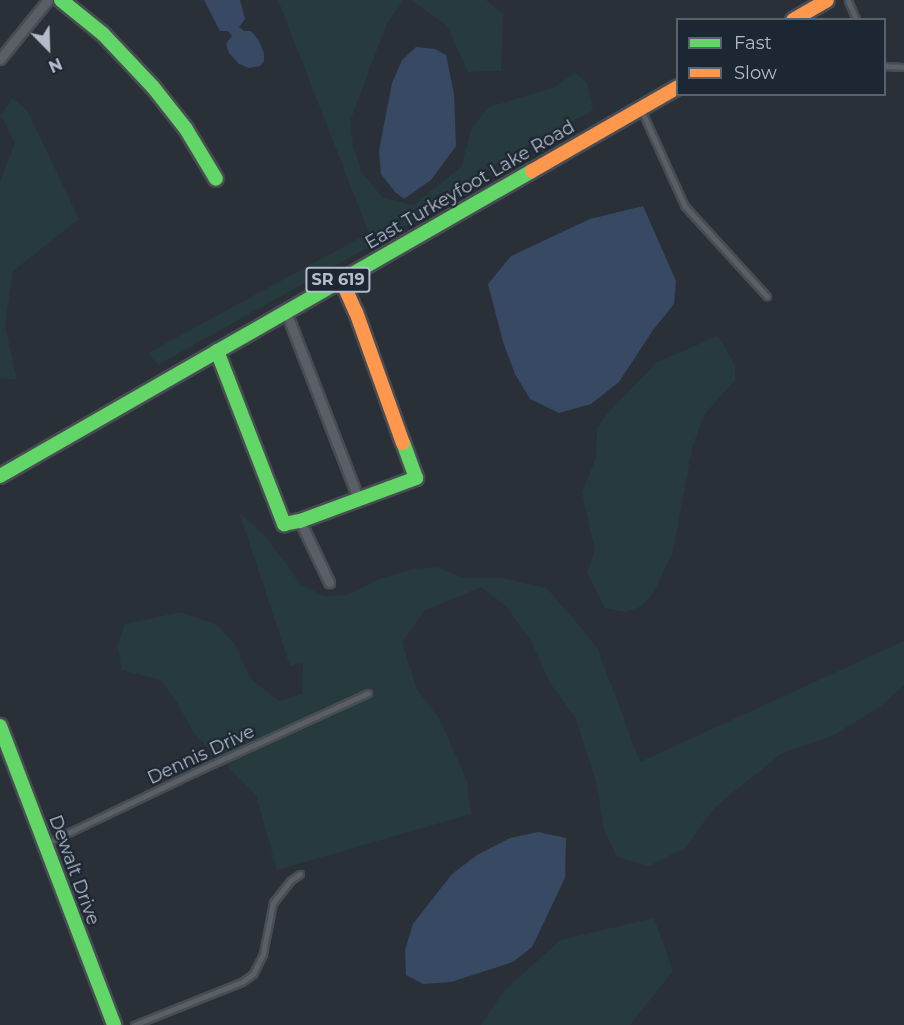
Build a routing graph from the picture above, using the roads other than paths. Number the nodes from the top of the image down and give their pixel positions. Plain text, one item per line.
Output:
1 (48, 0) edge
2 (61, 0) edge
3 (827, 0) edge
4 (848, 0) edge
5 (796, 18) edge
6 (855, 18) edge
7 (0, 59) edge
8 (886, 66) edge
9 (904, 67) edge
10 (676, 88) edge
11 (641, 108) junction
12 (216, 179) dead end
13 (341, 279) junction
14 (767, 296) dead end
15 (286, 312) junction
16 (217, 351) junction
17 (0, 476) edge
18 (358, 498) junction
19 (300, 521) junction
20 (329, 582) dead end
21 (368, 693) dead end
22 (0, 726) edge
23 (45, 844) junction
24 (300, 874) dead end
25 (114, 1025) edge
26 (134, 1025) edge

1 - 7 street
2 - 12 street
3 - 5 street
4 - 6 lane
8 - 9 lane
10 - 11 street, East Turkeyfoot Lake Road / SR 619
11 - 13 street, East Turkeyfoot Lake Road / SR 619
11 - 14 lane
13 - 15 street, East Turkeyfoot Lake Road / SR 619
13 - 18 street
15 - 16 street, East Turkeyfoot Lake Road / SR 619
15 - 18 street
16 - 17 street, East Turkeyfoot Lake Road / SR 619
16 - 19 street
18 - 19 street
19 - 20 street
21 - 23 lane, Dennis Drive
22 - 23 street, Dewalt Drive
23 - 25 street, Dewalt Drive
24 - 26 lane

